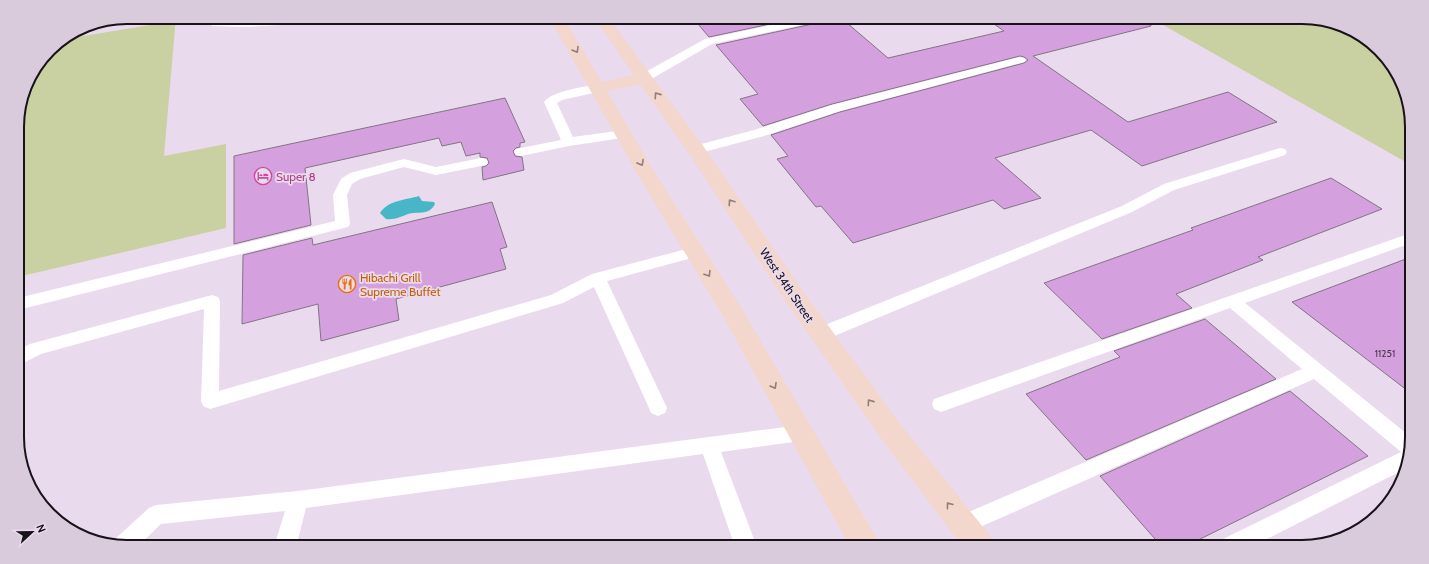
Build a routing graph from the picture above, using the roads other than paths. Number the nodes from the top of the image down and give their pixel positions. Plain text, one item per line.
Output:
1 (216, 24) edge
2 (245, 24) edge
3 (560, 24) edge
4 (606, 24) edge
5 (792, 24) edge
6 (1020, 60) dead end
7 (644, 78) junction
8 (598, 88) junction
9 (624, 134) junction
10 (569, 142) junction
11 (695, 150) junction
12 (521, 152) dead end
13 (1280, 152) dead end
14 (481, 162) dead end
15 (1405, 240) edge
16 (694, 252) junction
17 (598, 278) junction
18 (1232, 302) junction
19 (24, 303) edge
20 (821, 334) junction
21 (24, 355) edge
22 (1316, 370) junction
23 (941, 404) dead end
24 (658, 408) dead end
25 (801, 433) junction
26 (1405, 444) edge
27 (709, 445) junction
28 (1402, 460) edge
29 (298, 500) junction
30 (964, 524) junction
31 (129, 540) edge
32 (287, 540) edge
33 (743, 540) edge
34 (862, 540) edge
35 (976, 540) edge
36 (1243, 540) edge

1 - 2 lane
3 -> 8 main road
4 - 7 main road, West 34th Street
5 - 7 lane
6 - 11 lane
7 - 8 main road
11 -> 7 main road, West 34th Street
8 - 9 main road
8 - 10 lane
9 - 10 lane
9 -> 16 main road
10 - 12 lane
20 -> 11 main road, West 34th Street
13 - 20 lane
14 - 19 lane
15 - 18 lane
16 - 17 lane
16 -> 25 main road
17 - 21 lane
17 - 24 lane
18 - 22 lane
18 - 23 lane
30 -> 20 main road, West 34th Street
22 - 26 lane
22 - 30 lane
25 - 27 lane
25 - 34 main road
27 - 29 lane
27 - 33 lane
28 - 36 lane
29 - 31 lane
29 - 32 lane
30 - 35 main road, West 34th Street

